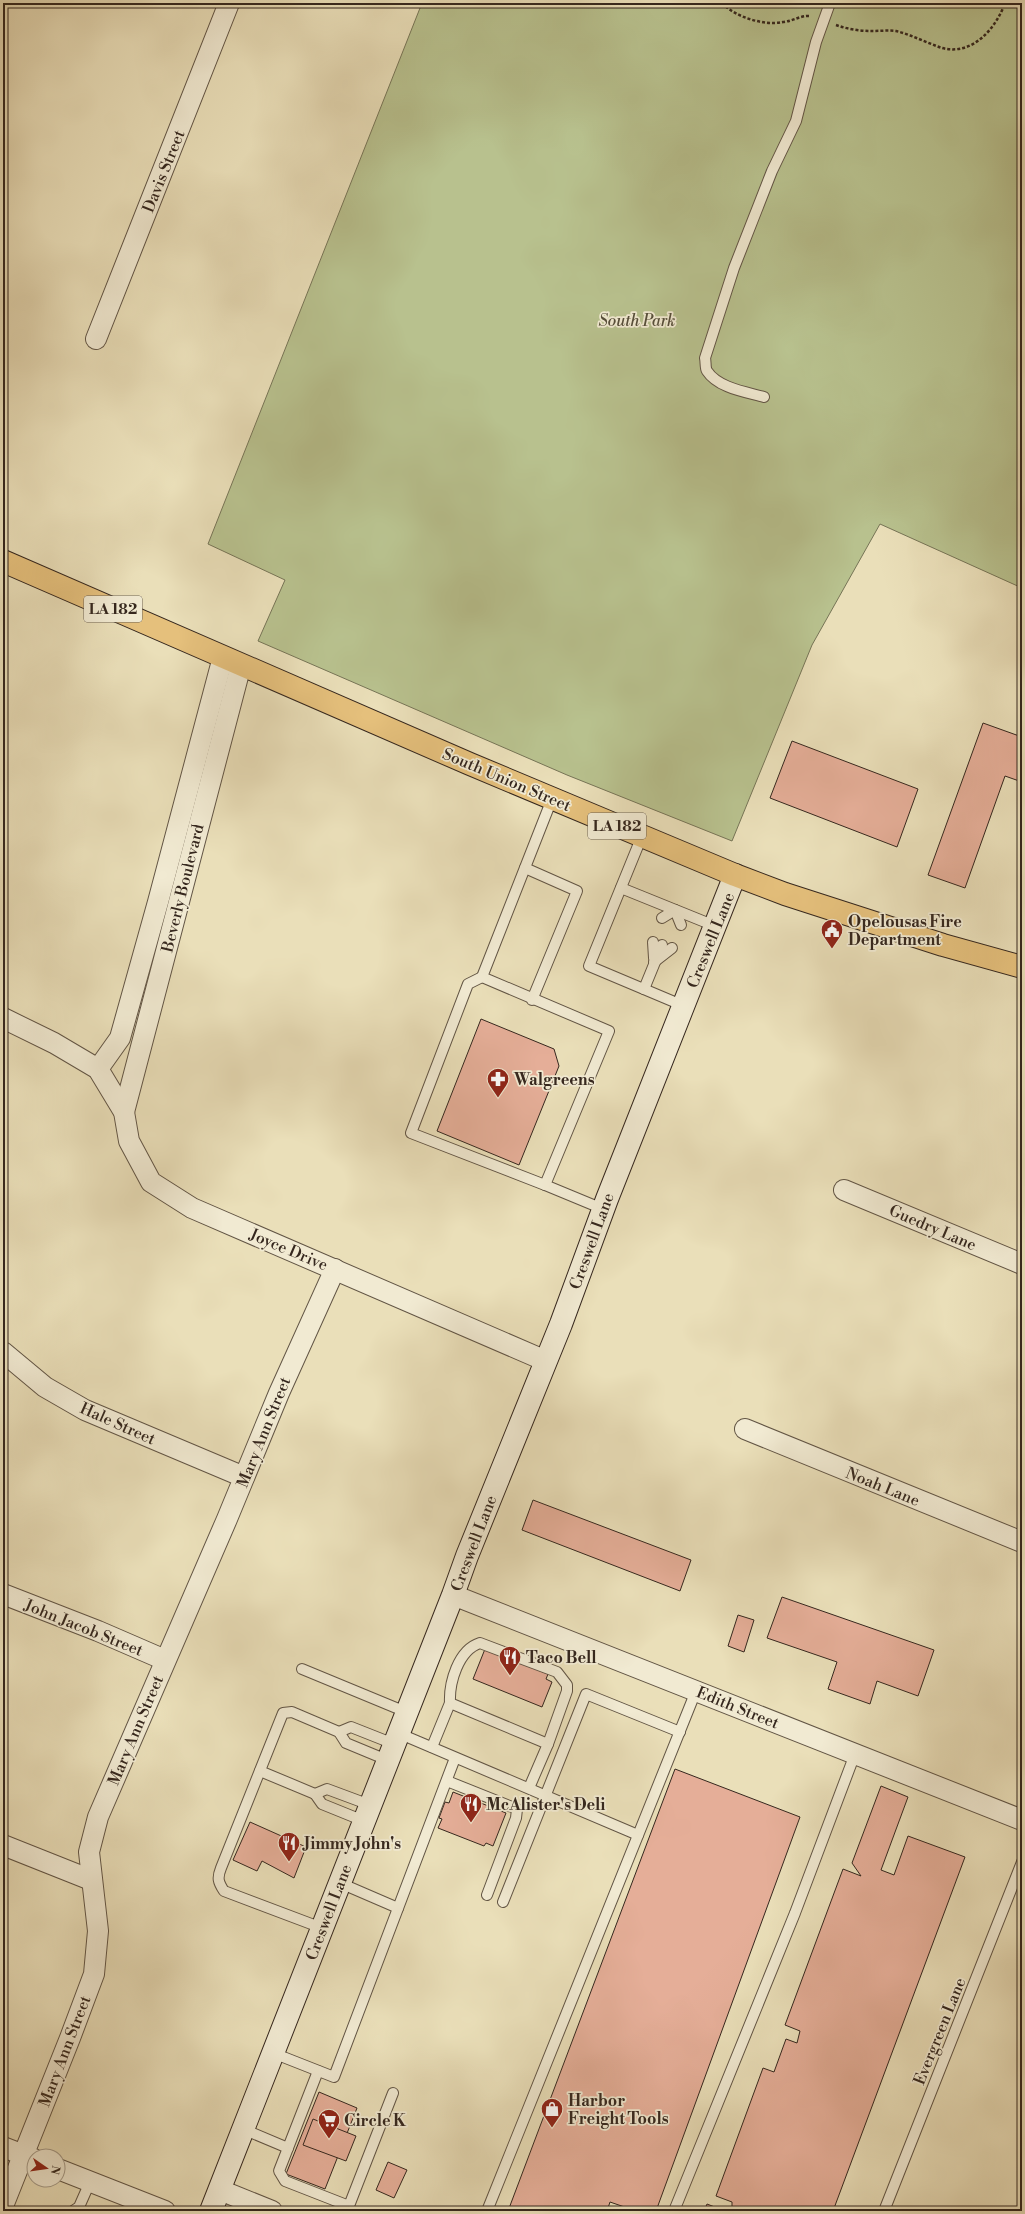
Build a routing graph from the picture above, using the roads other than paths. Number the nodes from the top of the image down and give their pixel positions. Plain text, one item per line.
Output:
1 (229, 3) edge
2 (830, 3) edge
3 (96, 339) dead end
4 (764, 397) dead end
5 (3, 561) edge
6 (232, 661) junction
7 (552, 798) junction
8 (642, 836) junction
9 (525, 868) junction
10 (735, 875) junction
11 (621, 888) junction
12 (675, 910) junction
13 (666, 920) dead end
14 (681, 925) dead end
15 (715, 926) junction
16 (657, 943) dead end
17 (672, 948) dead end
18 (654, 962) junction
19 (1022, 967) edge
20 (482, 977) junction
21 (644, 989) junction
22 (532, 1000) junction
23 (684, 1006) junction
24 (3, 1018) edge
25 (120, 1038) junction
26 (143, 1042) junction
27 (98, 1070) junction
28 (124, 1112) junction
29 (545, 1185) junction
30 (844, 1190) dead end
31 (603, 1209) junction
32 (1022, 1264) edge
33 (335, 1269) junction
34 (3, 1352) edge
35 (546, 1361) junction
36 (745, 1429) dead end
37 (244, 1477) junction
38 (1022, 1542) edge
39 (3, 1594) edge
40 (453, 1595) junction
41 (165, 1660) junction
42 (302, 1669) dead end
43 (696, 1691) junction
44 (450, 1703) junction
45 (406, 1712) junction
46 (339, 1732) junction
47 (680, 1732) junction
48 (548, 1744) junction
49 (393, 1745) junction
50 (432, 1747) junction
51 (855, 1754) junction
52 (455, 1758) junction
53 (260, 1771) junction
54 (447, 1781) junction
55 (529, 1788) junction
56 (315, 1794) junction
57 (545, 1795) junction
58 (367, 1813) junction
59 (1022, 1820) edge
60 (638, 1835) junction
61 (3, 1845) edge
62 (1022, 1862) edge
63 (91, 1880) junction
64 (340, 1883) junction
65 (487, 1895) dead end
66 (503, 1902) dead end
67 (398, 1908) junction
68 (322, 1928) junction
69 (273, 2053) junction
70 (318, 2071) junction
71 (393, 2093) dead end
72 (243, 2129) junction
73 (3, 2147) edge
74 (32, 2148) edge
75 (288, 2148) junction
76 (26, 2156) edge
77 (26, 2163) edge
78 (66, 2172) edge
79 (90, 2182) junction
80 (220, 2190) junction
81 (3, 2206) edge
82 (348, 2209) edge
83 (73, 2211) edge
84 (165, 2211) edge
85 (211, 2211) edge
86 (272, 2211) edge
87 (487, 2211) edge
88 (674, 2211) edge
89 (884, 2211) edge

1 - 3 street, Davis Street
2 - 4 lane
5 - 6 main road, South Union Street / LA 182
6 - 7 main road, South Union Street / LA 182
6 - 25 street, Beverly Boulevard
6 - 26 street, Beverly Boulevard
7 - 8 main road, South Union Street / LA 182
7 - 9 lane
8 - 10 main road, South Union Street / LA 182
8 - 11 lane
9 - 20 lane
9 - 22 lane
10 - 15 main road, Creswell Lane
10 - 19 main road, South Union Street / LA 182
11 - 12 lane
11 - 21 lane
12 - 13 lane
12 - 14 lane
12 - 15 lane
15 - 23 main road, Creswell Lane
16 - 18 lane
17 - 18 lane
18 - 21 lane
20 - 22 lane
20 - 29 lane
21 - 23 lane
22 - 29 lane
23 - 31 main road, Creswell Lane
24 - 27 street
25 - 26 street
25 - 27 street, Beverly Boulevard
26 - 28 street, Beverly Boulevard
27 - 28 street, Joyce Drive
28 - 33 street, Joyce Drive
29 - 31 lane
30 - 32 street, Guedry Lane
31 - 35 main road, Creswell Lane
33 - 35 street, Joyce Drive
33 - 37 street, Mary Ann Street
34 - 37 street, Hale Street
35 - 40 main road, Creswell Lane
36 - 38 street, Noah Lane
37 - 41 street, Mary Ann Street
39 - 41 street, John Jacob Street
40 - 43 street, Edith Street
40 - 45 main road, Creswell Lane
41 - 63 street, Mary Ann Street
42 - 45 lane
43 - 47 lane
43 - 51 street, Edith Street
44 - 48 lane
44 - 48 lane
44 - 50 lane
45 - 49 main road, Creswell Lane
46 - 49 lane
46 - 49 lane
46 - 53 lane
47 - 57 lane
47 - 60 lane
48 - 55 lane
49 - 50 lane
49 - 58 main road, Creswell Lane
50 - 52 lane
51 - 59 street, Edith Street
51 - 88 lane
52 - 54 lane
52 - 55 lane
53 - 56 lane
53 - 68 lane
54 - 65 lane
54 - 67 lane
55 - 57 lane
56 - 58 lane
56 - 58 lane
57 - 60 lane
57 - 66 lane
58 - 64 main road, Creswell Lane
60 - 87 lane
61 - 63 street
62 - 89 lane, Evergreen Lane
63 - 74 street, Mary Ann Street
64 - 67 lane
64 - 68 main road, Creswell Lane
67 - 70 lane
68 - 69 main road, Creswell Lane
69 - 70 lane
69 - 72 main road, Creswell Lane
70 - 75 lane
71 - 82 lane
72 - 75 lane
72 - 80 main road, Creswell Lane
73 - 76 street
75 - 82 lane
77 - 81 street, Mary Ann Street
78 - 79 street
79 - 83 lane
79 - 84 street
80 - 85 main road, Creswell Lane
80 - 86 street

